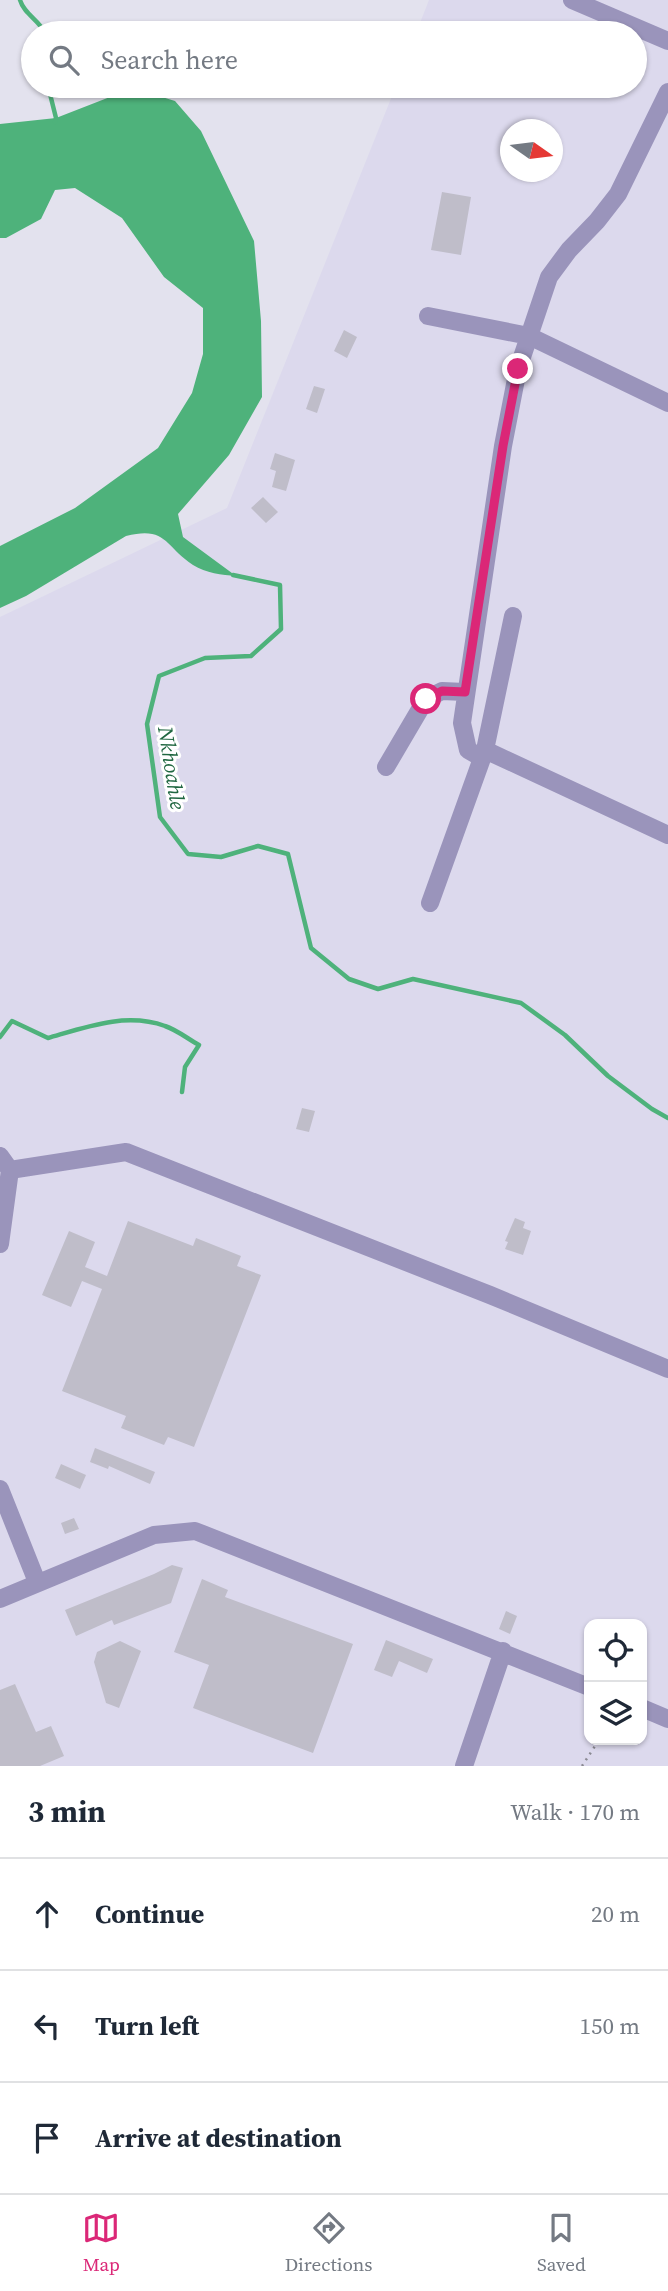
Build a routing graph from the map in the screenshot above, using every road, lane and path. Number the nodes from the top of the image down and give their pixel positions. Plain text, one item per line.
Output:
1 (572, 0) edge
2 (621, 21) edge
3 (647, 32) edge
4 (668, 41) edge
5 (668, 92) edge
6 (428, 316) dead end
7 (530, 336) junction
8 (668, 402) edge
9 (513, 617) dead end
10 (465, 692) junction
11 (484, 754) junction
12 (386, 768) dead end
13 (668, 835) edge
14 (430, 903) dead end
15 (5, 1163) edge
16 (0, 1244) edge
17 (668, 1369) edge
18 (0, 1489) edge
19 (37, 1581) junction
20 (0, 1599) edge
21 (503, 1651) junction
22 (584, 1685) edge
23 (647, 1710) edge
24 (667, 1717) edge
25 (596, 1745) edge
26 (464, 1766) edge
27 (582, 1766) edge

1 - 2 street
3 - 4 street
5 - 7 street
6 - 7 street
7 - 8 street
7 - 10 street
9 - 11 street
10 - 11 street
10 - 12 street
11 - 13 street
11 - 14 street
15 - 16 street
15 - 17 street
18 - 19 street
19 - 20 street
19 - 21 street
21 - 22 street
21 - 26 street
23 - 24 street
25 - 27 path

